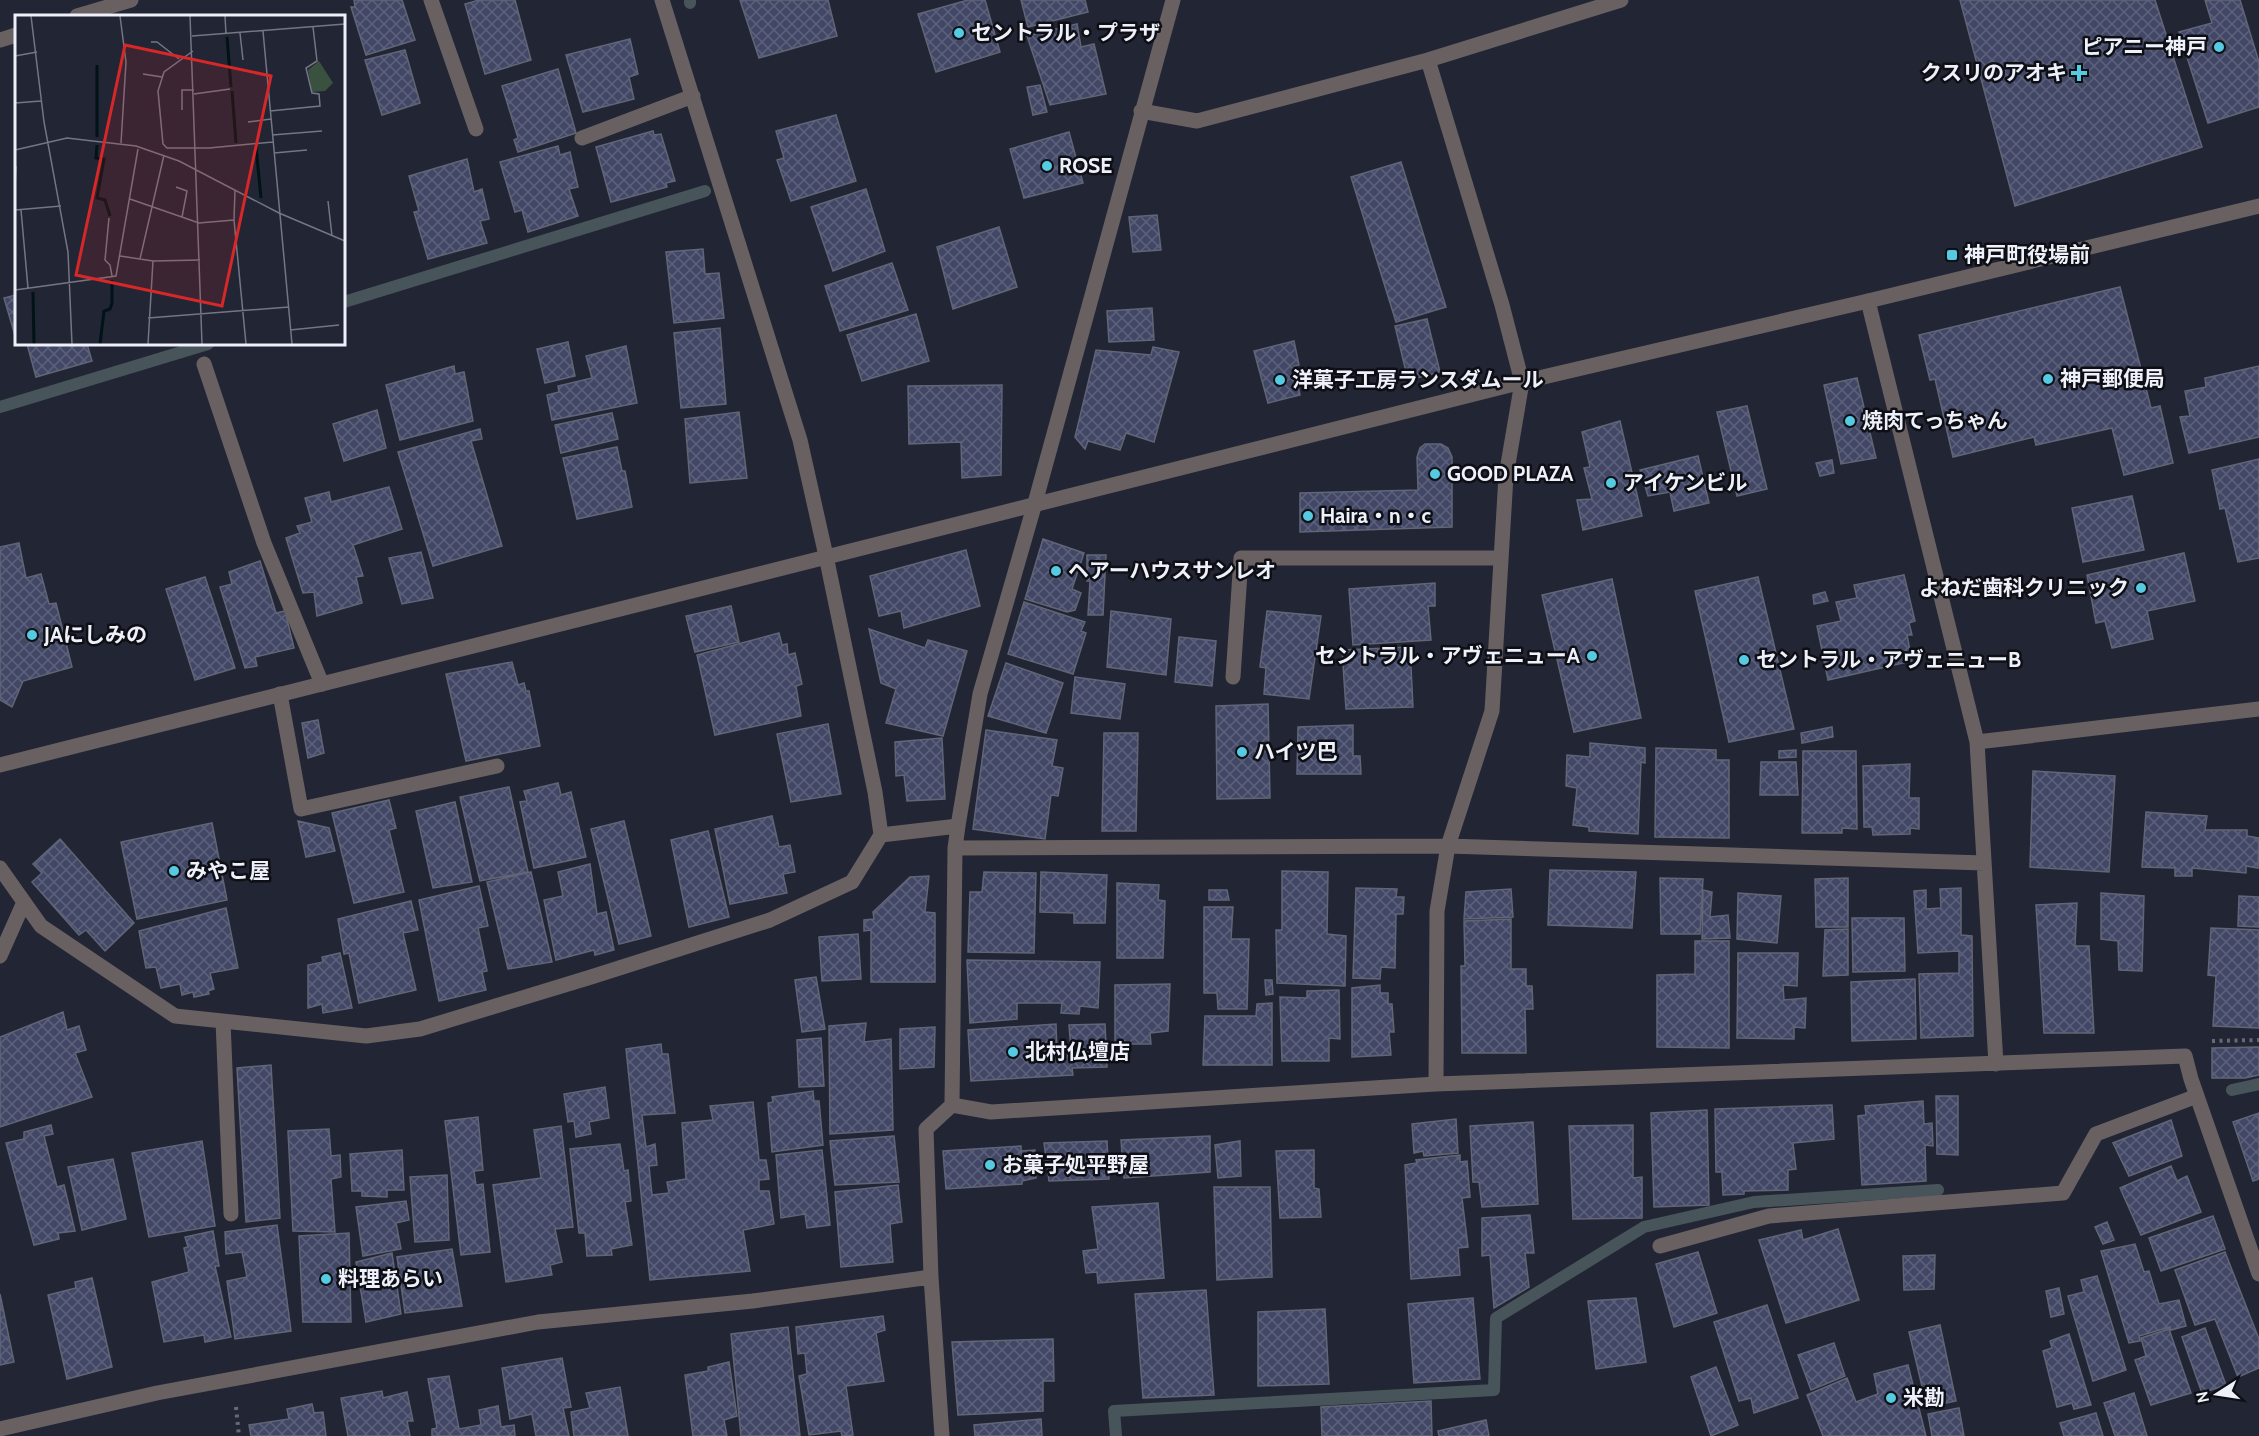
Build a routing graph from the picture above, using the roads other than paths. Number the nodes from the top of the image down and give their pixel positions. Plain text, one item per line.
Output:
1 (130, 0) edge
2 (431, 0) edge
3 (663, 0) edge
4 (1173, 0) edge
5 (1621, 0) edge
6 (80, 15) edge
7 (15, 35) edge
8 (0, 40) edge
9 (1428, 60) junction
10 (693, 96) junction
11 (1141, 111) junction
12 (476, 129) dead end
13 (582, 138) dead end
14 (2259, 206) edge
15 (1868, 302) junction
16 (204, 364) dead end
17 (1522, 382) junction
18 (1035, 503) junction
19 (826, 556) junction
20 (1501, 558) junction
21 (1233, 677) dead end
22 (322, 684) junction
23 (280, 694) junction
24 (2259, 709) edge
25 (1977, 742) junction
26 (0, 765) edge
27 (497, 766) dead end
28 (958, 826) junction
29 (881, 835) junction
30 (1448, 846) junction
31 (955, 848) junction
32 (1984, 863) junction
33 (0, 868) edge
34 (24, 902) junction
35 (0, 956) edge
36 (223, 1021) junction
37 (1996, 1064) junction
38 (1436, 1084) junction
39 (2197, 1096) junction
40 (952, 1105) junction
41 (231, 1214) dead end
42 (1660, 1246) dead end
43 (2259, 1274) edge
44 (931, 1277) junction
45 (0, 1430) edge
46 (942, 1436) edge

1 - 6 street
2 - 12 street
3 - 10 street
4 - 11 street
5 - 9 street
7 - 8 street
9 - 11 street
9 - 17 street
10 - 13 street
10 - 19 street
11 - 18 street
14 - 15 street
15 - 17 street
15 - 25 street
16 - 22 street
17 - 18 street
17 - 20 street
18 - 19 street
18 - 28 street
19 - 22 street
19 - 29 street
20 - 21 street
20 - 30 street
22 - 23 street
23 - 26 street
23 - 27 street
24 - 25 street
25 - 32 street
28 - 29 street
28 - 31 street
29 - 36 street
30 - 31 street
30 - 32 street
30 - 38 street
31 - 40 street
32 - 37 street
33 - 34 street
34 - 35 street
34 - 36 street
36 - 41 street
37 - 38 street
37 - 39 street
38 - 40 street
39 - 42 street
39 - 43 street
40 - 44 street
44 - 45 street
44 - 46 street

